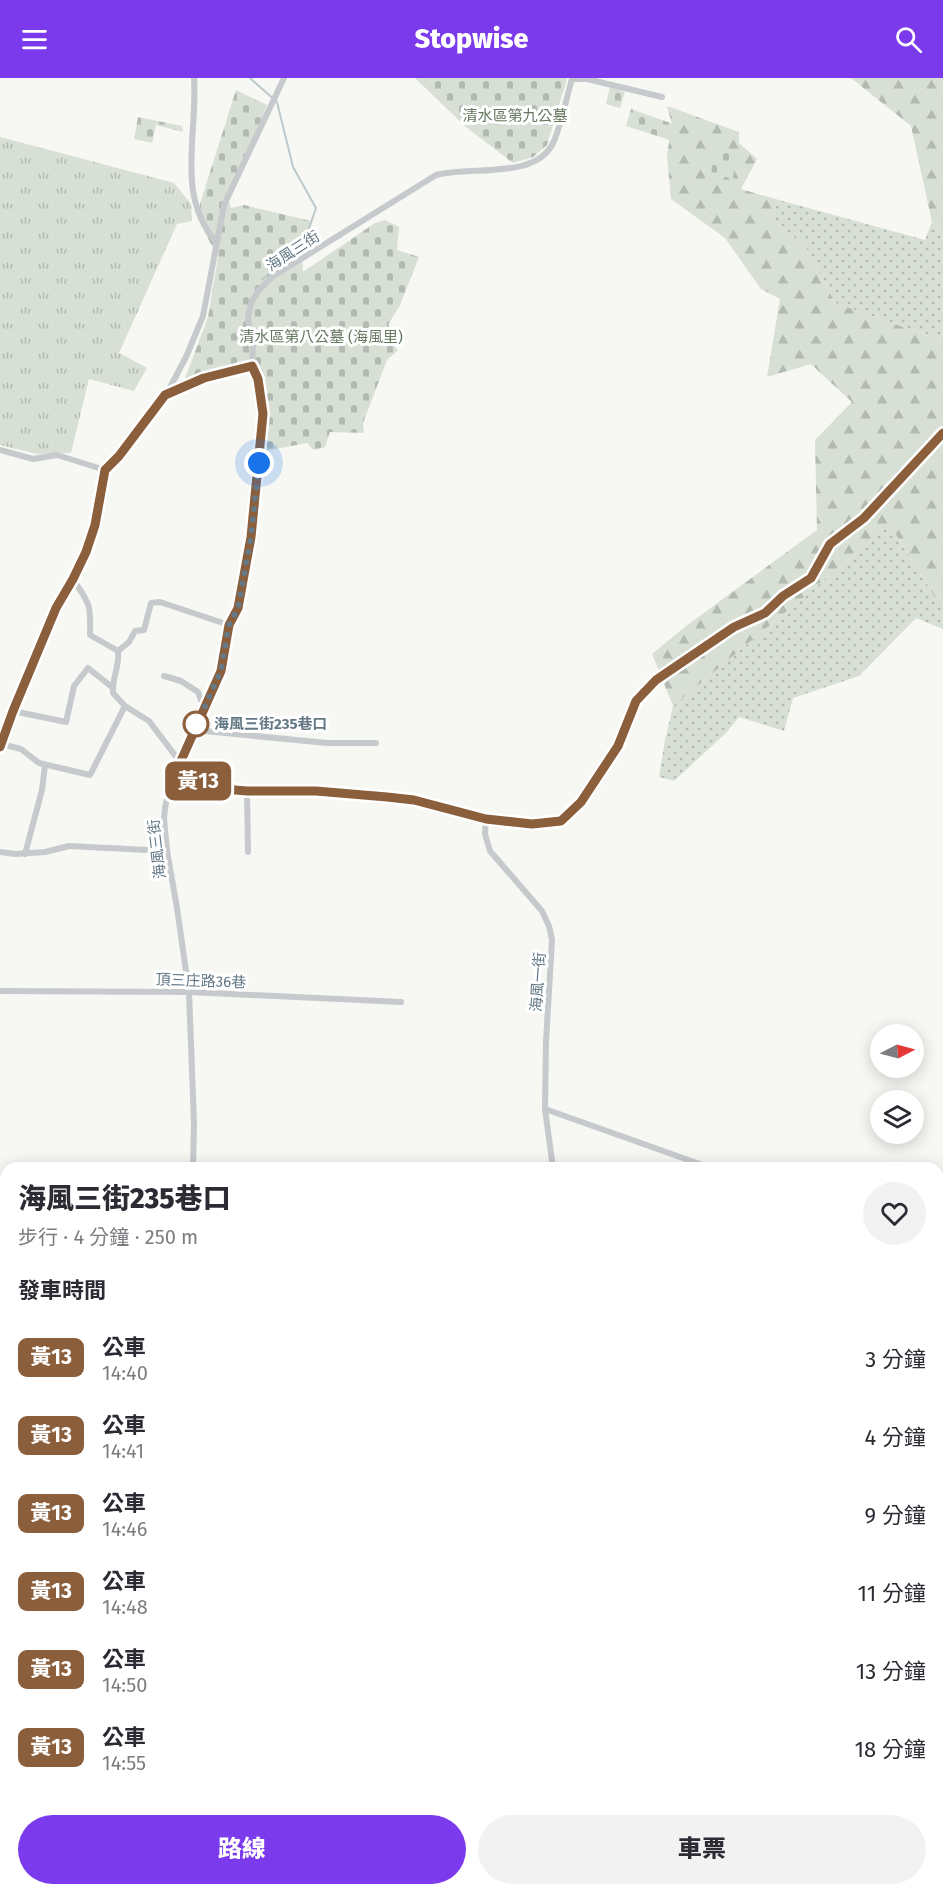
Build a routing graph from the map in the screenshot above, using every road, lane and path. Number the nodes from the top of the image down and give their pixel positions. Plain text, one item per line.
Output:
1 (194, 78) edge
2 (285, 78) edge
3 (663, 97) dead end
4 (216, 243) junction
5 (252, 366) junction
6 (165, 395) junction
7 (943, 433) edge
8 (0, 450) edge
9 (105, 470) junction
10 (73, 579) junction
11 (229, 625) junction
12 (118, 651) junction
13 (164, 676) dead end
14 (112, 687) junction
15 (125, 706) junction
16 (204, 708) junction
17 (13, 711) junction
18 (194, 730) junction
19 (376, 743) dead end
20 (1, 746) edge
21 (180, 763) junction
22 (45, 765) junction
23 (247, 791) junction
24 (486, 819) junction
25 (167, 851) junction
26 (0, 852) edge
27 (248, 852) dead end
28 (25, 854) junction
29 (0, 991) edge
30 (189, 992) junction
31 (401, 1002) dead end
32 (545, 1109) junction
33 (193, 1162) edge
34 (552, 1162) edge
35 (694, 1162) edge

1 - 4 street
2 - 4 street
3 - 5 street, 海風三街
4 - 6 street
5 - 6 street
5 - 11 street, 海風三街
6 - 9 street
7 - 24 street
8 - 9 street
9 - 10 street
10 - 12 street
10 - 17 street
11 - 12 street
11 - 16 street, 海風三街
12 - 14 street
13 - 16 street
14 - 15 street
14 - 17 street
15 - 21 street
15 - 22 street
16 - 18 street, 海風三街
17 - 20 street
18 - 19 street
18 - 21 street, 海風三街
20 - 22 street
21 - 23 street
21 - 25 street, 海風三街
22 - 28 street
23 - 24 street
23 - 27 street
24 - 32 street, 海風一街
25 - 28 street
25 - 30 street, 海風三街
26 - 28 street
29 - 30 street, 頂三庄路36巷
30 - 31 street, 頂三庄路36巷
30 - 33 street, 海風三街
32 - 34 street, 海風一街
32 - 35 street

